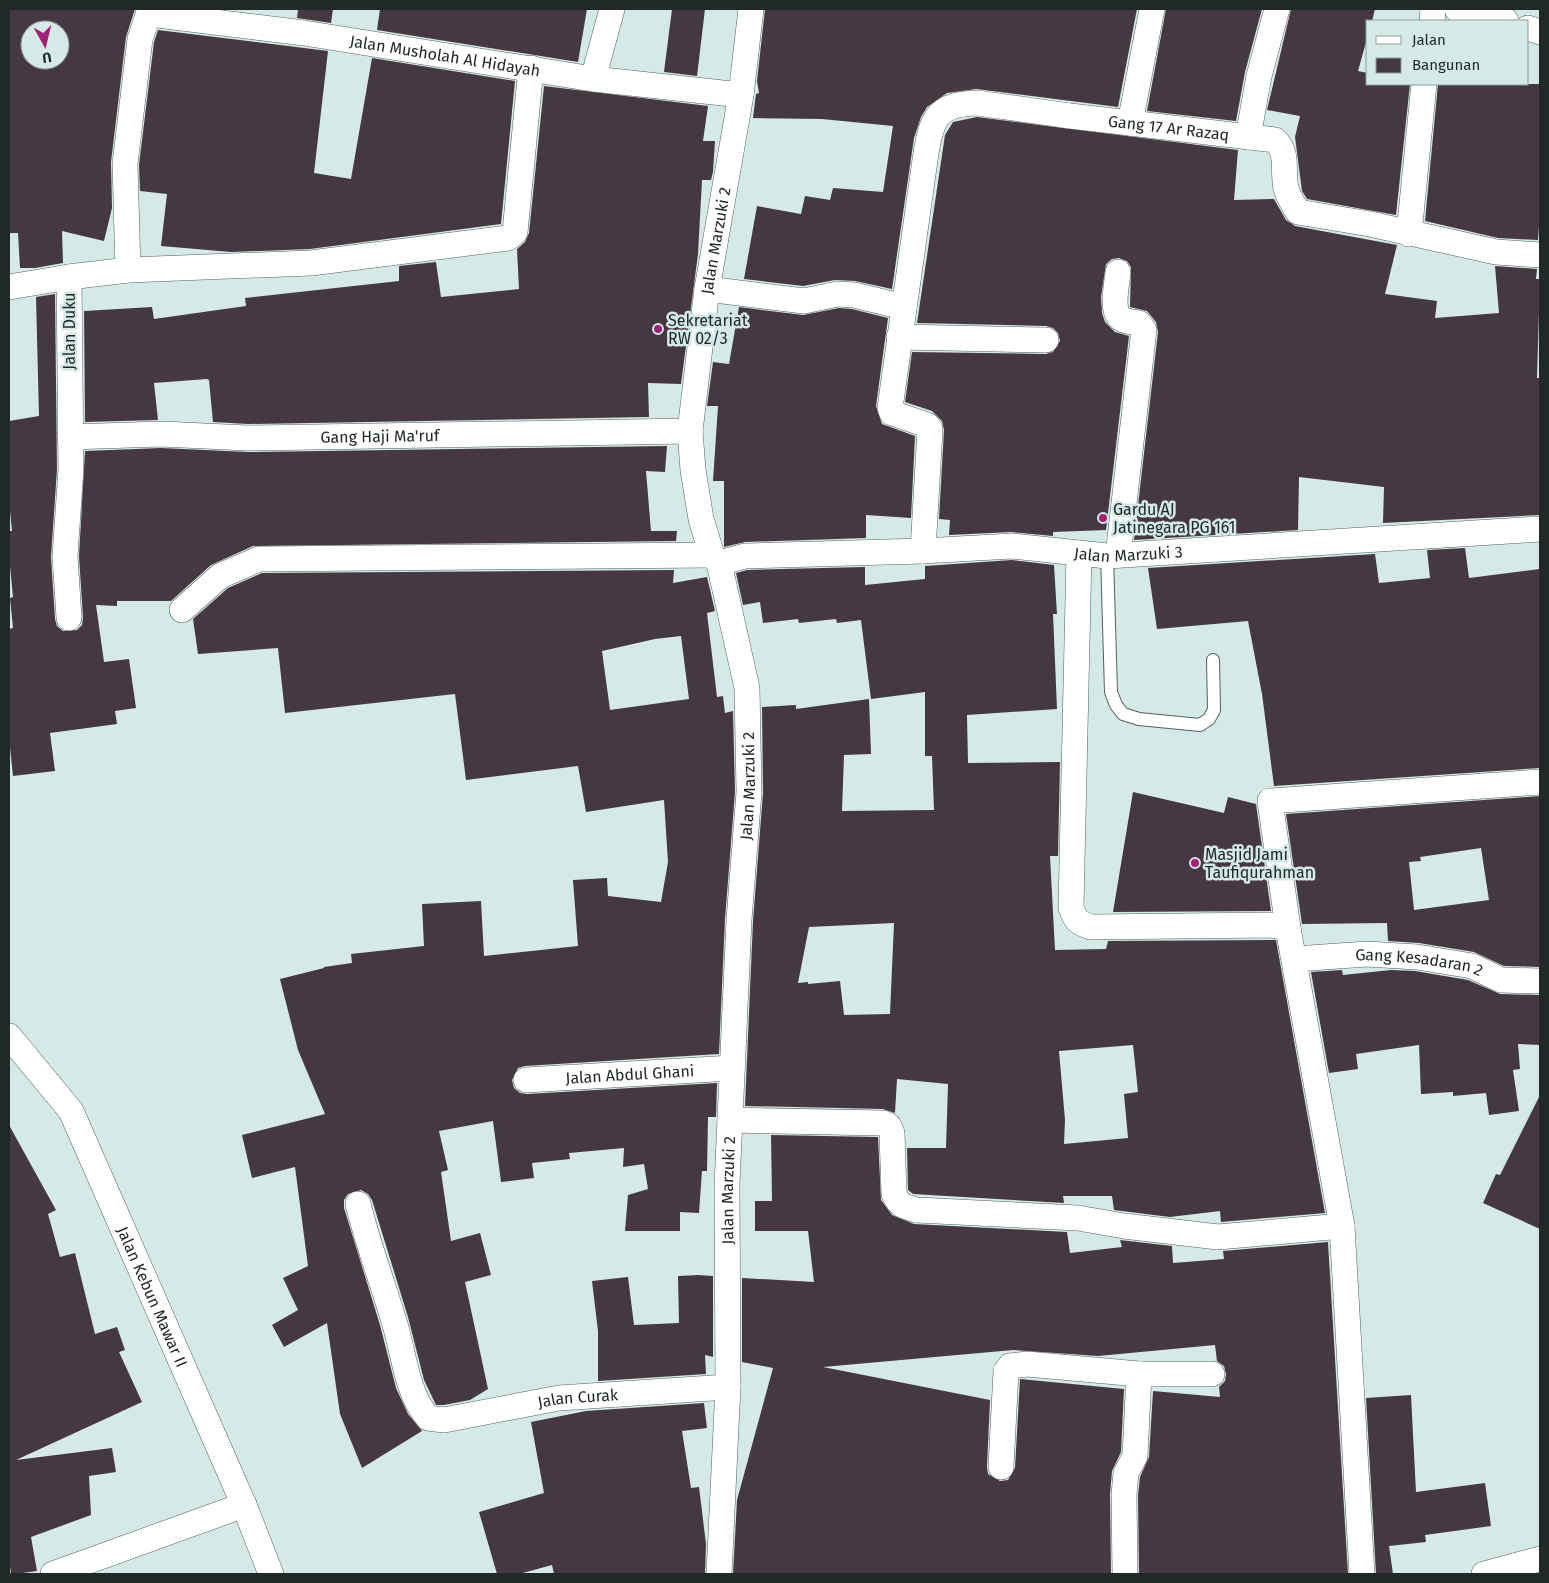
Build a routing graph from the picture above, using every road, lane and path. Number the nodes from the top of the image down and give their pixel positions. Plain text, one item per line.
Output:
1 (612, 9) edge
2 (750, 9) edge
3 (1152, 9) edge
4 (1277, 9) edge
5 (1457, 9) edge
6 (149, 12) edge
7 (1502, 20) edge
8 (531, 68) junction
9 (594, 79) junction
10 (1424, 85) edge
11 (741, 95) junction
12 (1130, 123) junction
13 (1248, 137) junction
14 (1409, 234) junction
15 (1540, 255) edge
16 (128, 270) junction
17 (1118, 272) dead end
18 (69, 277) junction
19 (9, 287) edge
20 (707, 289) junction
21 (904, 307) junction
22 (899, 337) junction
23 (1046, 340) dead end
24 (690, 431) junction
25 (70, 436) junction
26 (1540, 529) edge
27 (923, 551) junction
28 (1079, 554) junction
29 (1113, 556) junction
30 (715, 559) junction
31 (182, 610) dead end
32 (69, 618) dead end
33 (1213, 660) dead end
34 (1540, 782) edge
35 (1288, 928) junction
36 (1295, 959) junction
37 (1540, 981) edge
38 (9, 1036) edge
39 (732, 1068) junction
40 (526, 1080) dead end
41 (730, 1120) junction
42 (358, 1204) dead end
43 (1342, 1226) junction
44 (1139, 1374) junction
45 (1212, 1374) dead end
46 (728, 1387) junction
47 (1001, 1466) dead end
48 (244, 1505) junction
49 (1540, 1559) edge
50 (53, 1574) edge
51 (271, 1574) edge
52 (719, 1574) edge
53 (1125, 1574) edge
54 (1362, 1574) edge
55 (1484, 1574) edge

1 - 9 street
2 - 11 street, Jalan Marzuki 2
3 - 12 street
4 - 13 street
5 - 7 street
6 - 8 street, Jalan Musholah Al Hidayah
6 - 16 street
8 - 9 street, Jalan Musholah Al Hidayah
8 - 16 street, Jalan Duku
9 - 11 street, Jalan Musholah Al Hidayah
10 - 14 street
11 - 20 street, Jalan Marzuki 2
12 - 13 street, Gang 17 Ar Razaq
12 - 21 street, Gang 17 Ar Razaq
13 - 14 street, Gang 17 Ar Razaq
14 - 15 street, Gang 17 Ar Razaq
16 - 18 street, Jalan Duku
17 - 29 street
18 - 19 street
18 - 25 street, Jalan Duku
20 - 21 street
20 - 24 street, Jalan Marzuki 2
21 - 22 street, Gang 17 Ar Razaq
22 - 23 street
22 - 27 street, Gang 17 Ar Razaq
24 - 25 street, Gang Haji Ma'ruf
24 - 30 street, Jalan Marzuki 2
25 - 32 street, Jalan Duku
26 - 29 street, Jalan Marzuki 3
27 - 28 street, Jalan Marzuki 3
27 - 30 street, Jalan Marzuki 3
28 - 29 street, Jalan Marzuki 3
28 - 35 street
29 - 33 lane
30 - 31 street, Jalan Marzuki 3
30 - 39 street, Jalan Marzuki 2
34 - 35 street
35 - 36 street
36 - 37 street, Gang Kesadaran 2
36 - 43 street
38 - 48 street, Jalan Kebun Mawar II
39 - 40 street, Jalan Abdul Ghani
39 - 41 street, Jalan Marzuki 2
41 - 43 street
41 - 46 street, Jalan Marzuki 2
42 - 46 street, Jalan Curak
43 - 54 street
44 - 45 street
44 - 47 street
44 - 53 street
46 - 52 street, Jalan Marzuki 2
48 - 50 street
48 - 51 street, Jalan Kebun Mawar II
49 - 55 street

